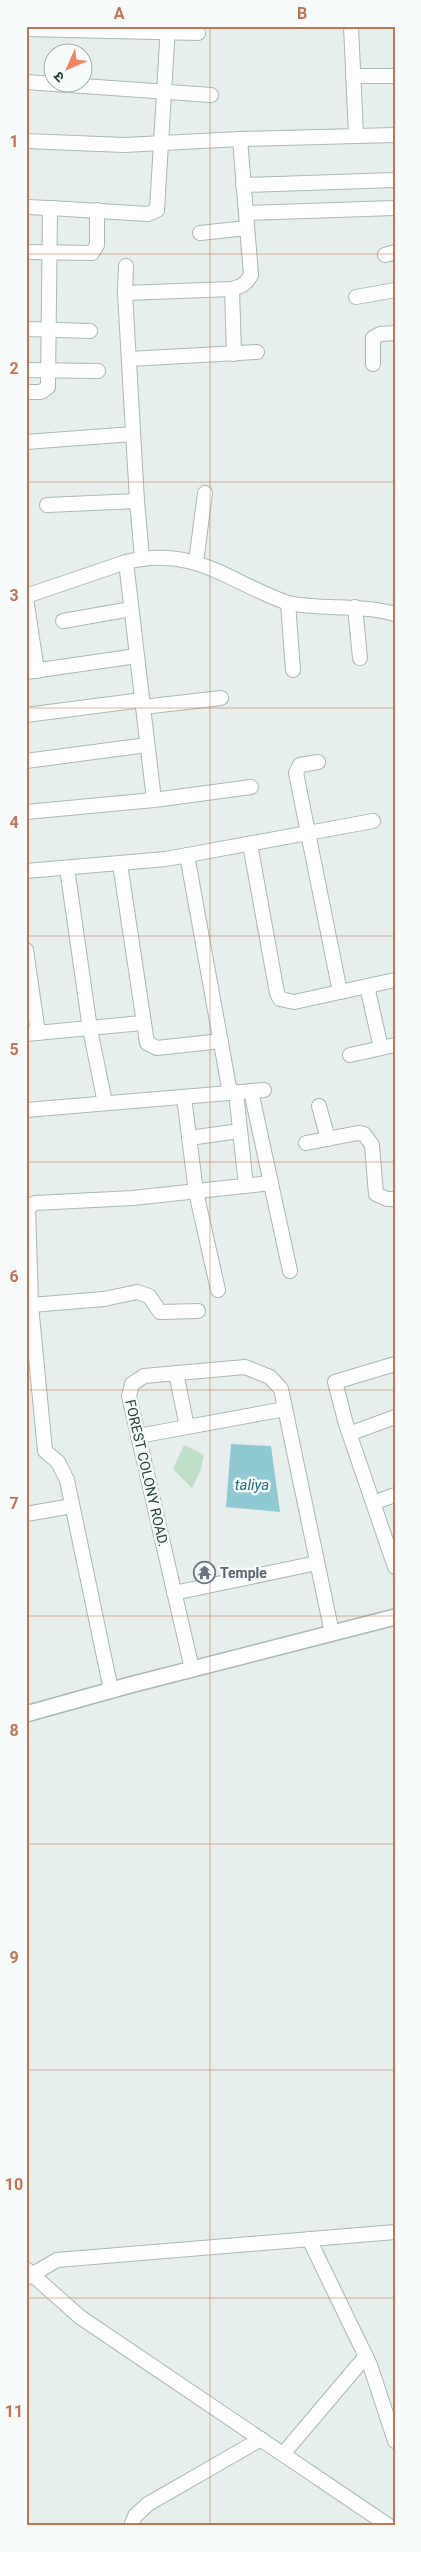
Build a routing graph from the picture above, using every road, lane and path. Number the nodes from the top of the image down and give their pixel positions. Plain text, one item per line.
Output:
1 (351, 26) edge
2 (26, 29) edge
3 (168, 29) edge
4 (198, 33) dead end
5 (353, 76) junction
6 (395, 76) edge
7 (26, 82) edge
8 (163, 92) junction
9 (211, 95) dead end
10 (356, 134) junction
11 (395, 135) edge
12 (240, 139) junction
13 (26, 141) edge
14 (160, 143) junction
15 (395, 180) edge
16 (244, 185) junction
17 (26, 207) edge
18 (50, 208) junction
19 (395, 208) edge
20 (97, 210) junction
21 (246, 213) junction
22 (247, 228) junction
23 (200, 233) dead end
24 (26, 252) edge
25 (50, 252) junction
26 (126, 266) dead end
27 (232, 289) junction
28 (395, 290) edge
29 (125, 293) junction
30 (356, 297) dead end
31 (26, 330) edge
32 (48, 330) junction
33 (90, 331) dead end
34 (395, 333) edge
35 (257, 352) dead end
36 (234, 354) junction
37 (129, 359) junction
38 (373, 364) dead end
39 (26, 370) edge
40 (48, 370) junction
41 (98, 371) dead end
42 (26, 392) edge
43 (133, 434) junction
44 (26, 442) edge
45 (205, 493) dead end
46 (137, 501) junction
47 (47, 505) dead end
48 (142, 558) junction
49 (126, 562) junction
50 (196, 562) junction
51 (26, 597) edge
52 (288, 603) junction
53 (355, 607) junction
54 (131, 609) junction
55 (395, 614) edge
56 (63, 621) dead end
57 (137, 656) junction
58 (360, 658) dead end
59 (293, 670) dead end
60 (32, 672) edge
61 (220, 698) dead end
62 (143, 704) junction
63 (26, 715) edge
64 (148, 745) junction
65 (26, 761) edge
66 (318, 762) dead end
67 (251, 787) dead end
68 (154, 800) junction
69 (26, 812) edge
70 (373, 821) dead end
71 (308, 833) junction
72 (250, 844) junction
73 (187, 855) junction
74 (120, 864) junction
75 (67, 868) junction
76 (26, 871) edge
77 (26, 950) edge
78 (395, 980) edge
79 (367, 986) junction
80 (340, 992) junction
81 (142, 1023) junction
82 (90, 1029) junction
83 (32, 1033) edge
84 (221, 1041) junction
85 (388, 1046) edge
86 (350, 1055) dead end
87 (233, 1092) junction
88 (184, 1097) junction
89 (105, 1103) junction
90 (320, 1106) dead end
91 (26, 1110) edge
92 (240, 1131) junction
93 (189, 1138) junction
94 (328, 1139) junction
95 (306, 1143) dead end
96 (271, 1183) junction
97 (246, 1186) junction
98 (196, 1192) junction
99 (395, 1199) edge
100 (290, 1271) dead end
101 (218, 1290) dead end
102 (29, 1305) edge
103 (198, 1311) dead end
104 (395, 1364) edge
105 (176, 1373) junction
106 (33, 1392) edge
107 (285, 1409) junction
108 (395, 1417) edge
109 (187, 1427) junction
110 (357, 1431) dead end
111 (138, 1436) junction
112 (395, 1496) edge
113 (381, 1500) dead end
114 (72, 1506) junction
115 (26, 1514) edge
116 (317, 1564) junction
117 (395, 1567) edge
118 (174, 1593) junction
119 (395, 1618) edge
120 (332, 1633) junction
121 (192, 1669) junction
122 (111, 1690) junction
123 (26, 1714) edge
124 (395, 2232) edge
125 (309, 2239) junction
126 (28, 2274) edge
127 (366, 2356) junction
128 (261, 2440) junction
129 (395, 2441) edge
130 (283, 2454) junction
131 (130, 2526) edge
132 (389, 2526) edge

1 - 5 street
2 - 3 street
3 - 4 street
3 - 8 street
5 - 6 street
5 - 10 street
7 - 8 street
8 - 9 street
8 - 14 street
10 - 11 street
10 - 12 street
12 - 14 street
12 - 16 street
13 - 14 street
14 - 20 street
15 - 16 street
16 - 21 street
17 - 18 street
18 - 20 street
18 - 25 street
19 - 21 street
20 - 25 street
21 - 22 street
22 - 23 street
22 - 27 street
24 - 25 street
25 - 32 street
26 - 29 street
27 - 29 street
27 - 36 street
28 - 30 street
29 - 37 street
31 - 32 street
32 - 33 street
32 - 40 street
34 - 38 street
35 - 36 street
36 - 37 street
37 - 43 street
39 - 40 street
40 - 41 street
40 - 42 street
43 - 44 street
43 - 46 street
45 - 50 street
46 - 47 street
46 - 48 street
48 - 49 street
48 - 50 street
49 - 51 street
49 - 54 street
50 - 52 street
51 - 60 street
52 - 53 street
52 - 59 street
53 - 55 street
53 - 58 street
54 - 56 street
54 - 57 street
57 - 60 street
57 - 62 street
61 - 62 street
62 - 63 street
62 - 64 street
64 - 65 street
64 - 68 street
66 - 71 street
67 - 68 street
68 - 69 street
70 - 71 street
71 - 72 street
71 - 80 street
72 - 73 street
72 - 80 street
73 - 74 street
73 - 84 street
74 - 75 street
74 - 81 street
75 - 76 street
75 - 82 street
77 - 83 street
78 - 79 street
79 - 80 street
79 - 85 street
81 - 82 street
81 - 84 street
82 - 83 street
82 - 89 street
84 - 87 street
85 - 86 street
87 - 88 street
87 - 92 street
87 - 96 street
88 - 89 street
88 - 93 street
89 - 91 street
90 - 94 street
92 - 93 street
92 - 97 street
93 - 98 street
94 - 95 street
94 - 99 street
96 - 97 street
96 - 100 street
97 - 98 street
98 - 101 street
98 - 102 street
102 - 103 street
102 - 106 street
104 - 117 street
105 - 107 street, FOREST COLONY ROAD.
105 - 109 street
105 - 111 street, FOREST COLONY ROAD.
106 - 114 street
107 - 109 street
107 - 116 street, FOREST COLONY ROAD.
108 - 110 street
109 - 111 street
111 - 118 street, FOREST COLONY ROAD.
112 - 113 street
114 - 115 street
114 - 122 street
116 - 118 street
116 - 120 street, FOREST COLONY ROAD.
118 - 121 street, FOREST COLONY ROAD.
119 - 120 street
120 - 121 street
121 - 122 street
122 - 123 street
124 - 125 street
125 - 126 street
125 - 127 street
126 - 128 street
127 - 129 street
127 - 130 street
128 - 130 street
128 - 131 street
130 - 132 street

